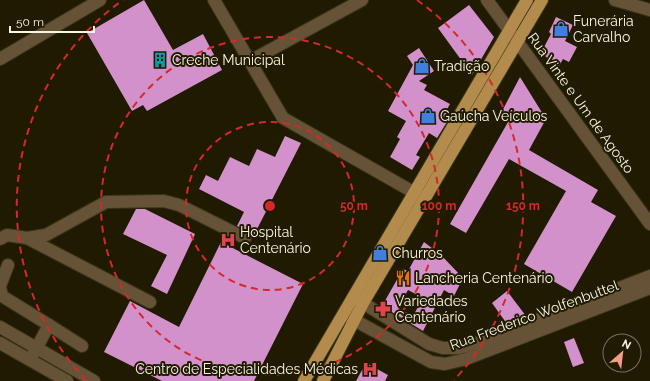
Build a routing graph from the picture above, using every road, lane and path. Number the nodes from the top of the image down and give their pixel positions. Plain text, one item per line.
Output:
1 (100, 0) edge
2 (214, 0) edge
3 (362, 0) edge
4 (487, 0) edge
5 (527, 0) edge
6 (542, 0) edge
7 (615, 0) edge
8 (650, 10) edge
9 (509, 31) junction
10 (517, 42) junction
11 (0, 59) edge
12 (250, 61) junction
13 (474, 102) junction
14 (419, 196) junction
15 (650, 224) edge
16 (27, 238) junction
17 (245, 238) dead end
18 (0, 239) edge
19 (8, 265) dead end
20 (650, 276) edge
21 (0, 287) edge
22 (650, 288) edge
23 (358, 300) junction
24 (150, 302) dead end
25 (343, 315) junction
26 (559, 318) junction
27 (354, 321) junction
28 (49, 325) junction
29 (0, 327) edge
30 (0, 343) edge
31 (82, 346) dead end
32 (37, 348) junction
33 (30, 360) junction
34 (67, 381) edge
35 (94, 381) edge
36 (304, 381) edge
37 (323, 381) edge

1 - 11 street
2 - 12 street
3 - 12 street
4 - 9 street, Rua Vinte e Um de Agosto
5 - 9 main road
6 - 10 main road
7 - 8 street
9 - 10 street, Rua Vinte e Um de Agosto
9 - 13 main road
10 - 13 main road
10 - 15 street, Rua Vinte e Um de Agosto
12 - 14 street
13 - 14 main road
14 - 23 main road
16 - 17 street
16 - 18 street
16 - 24 street
19 - 21 street
20 - 26 street, Rua Frederico Wolfenbuttel
21 - 28 street
22 - 26 street, Rua Frederico Wolfenbuttel
23 - 25 main road
23 - 26 street, Rua Frederico Wolfenbuttel
23 - 27 main road
25 - 27 street, Rua Frederico Wolfenbuttel
25 - 36 main road
26 - 27 street, Rua Frederico Wolfenbuttel
27 - 37 main road
28 - 31 street
28 - 32 street
29 - 32 street
30 - 33 street
32 - 33 street
32 - 35 street
33 - 34 street

